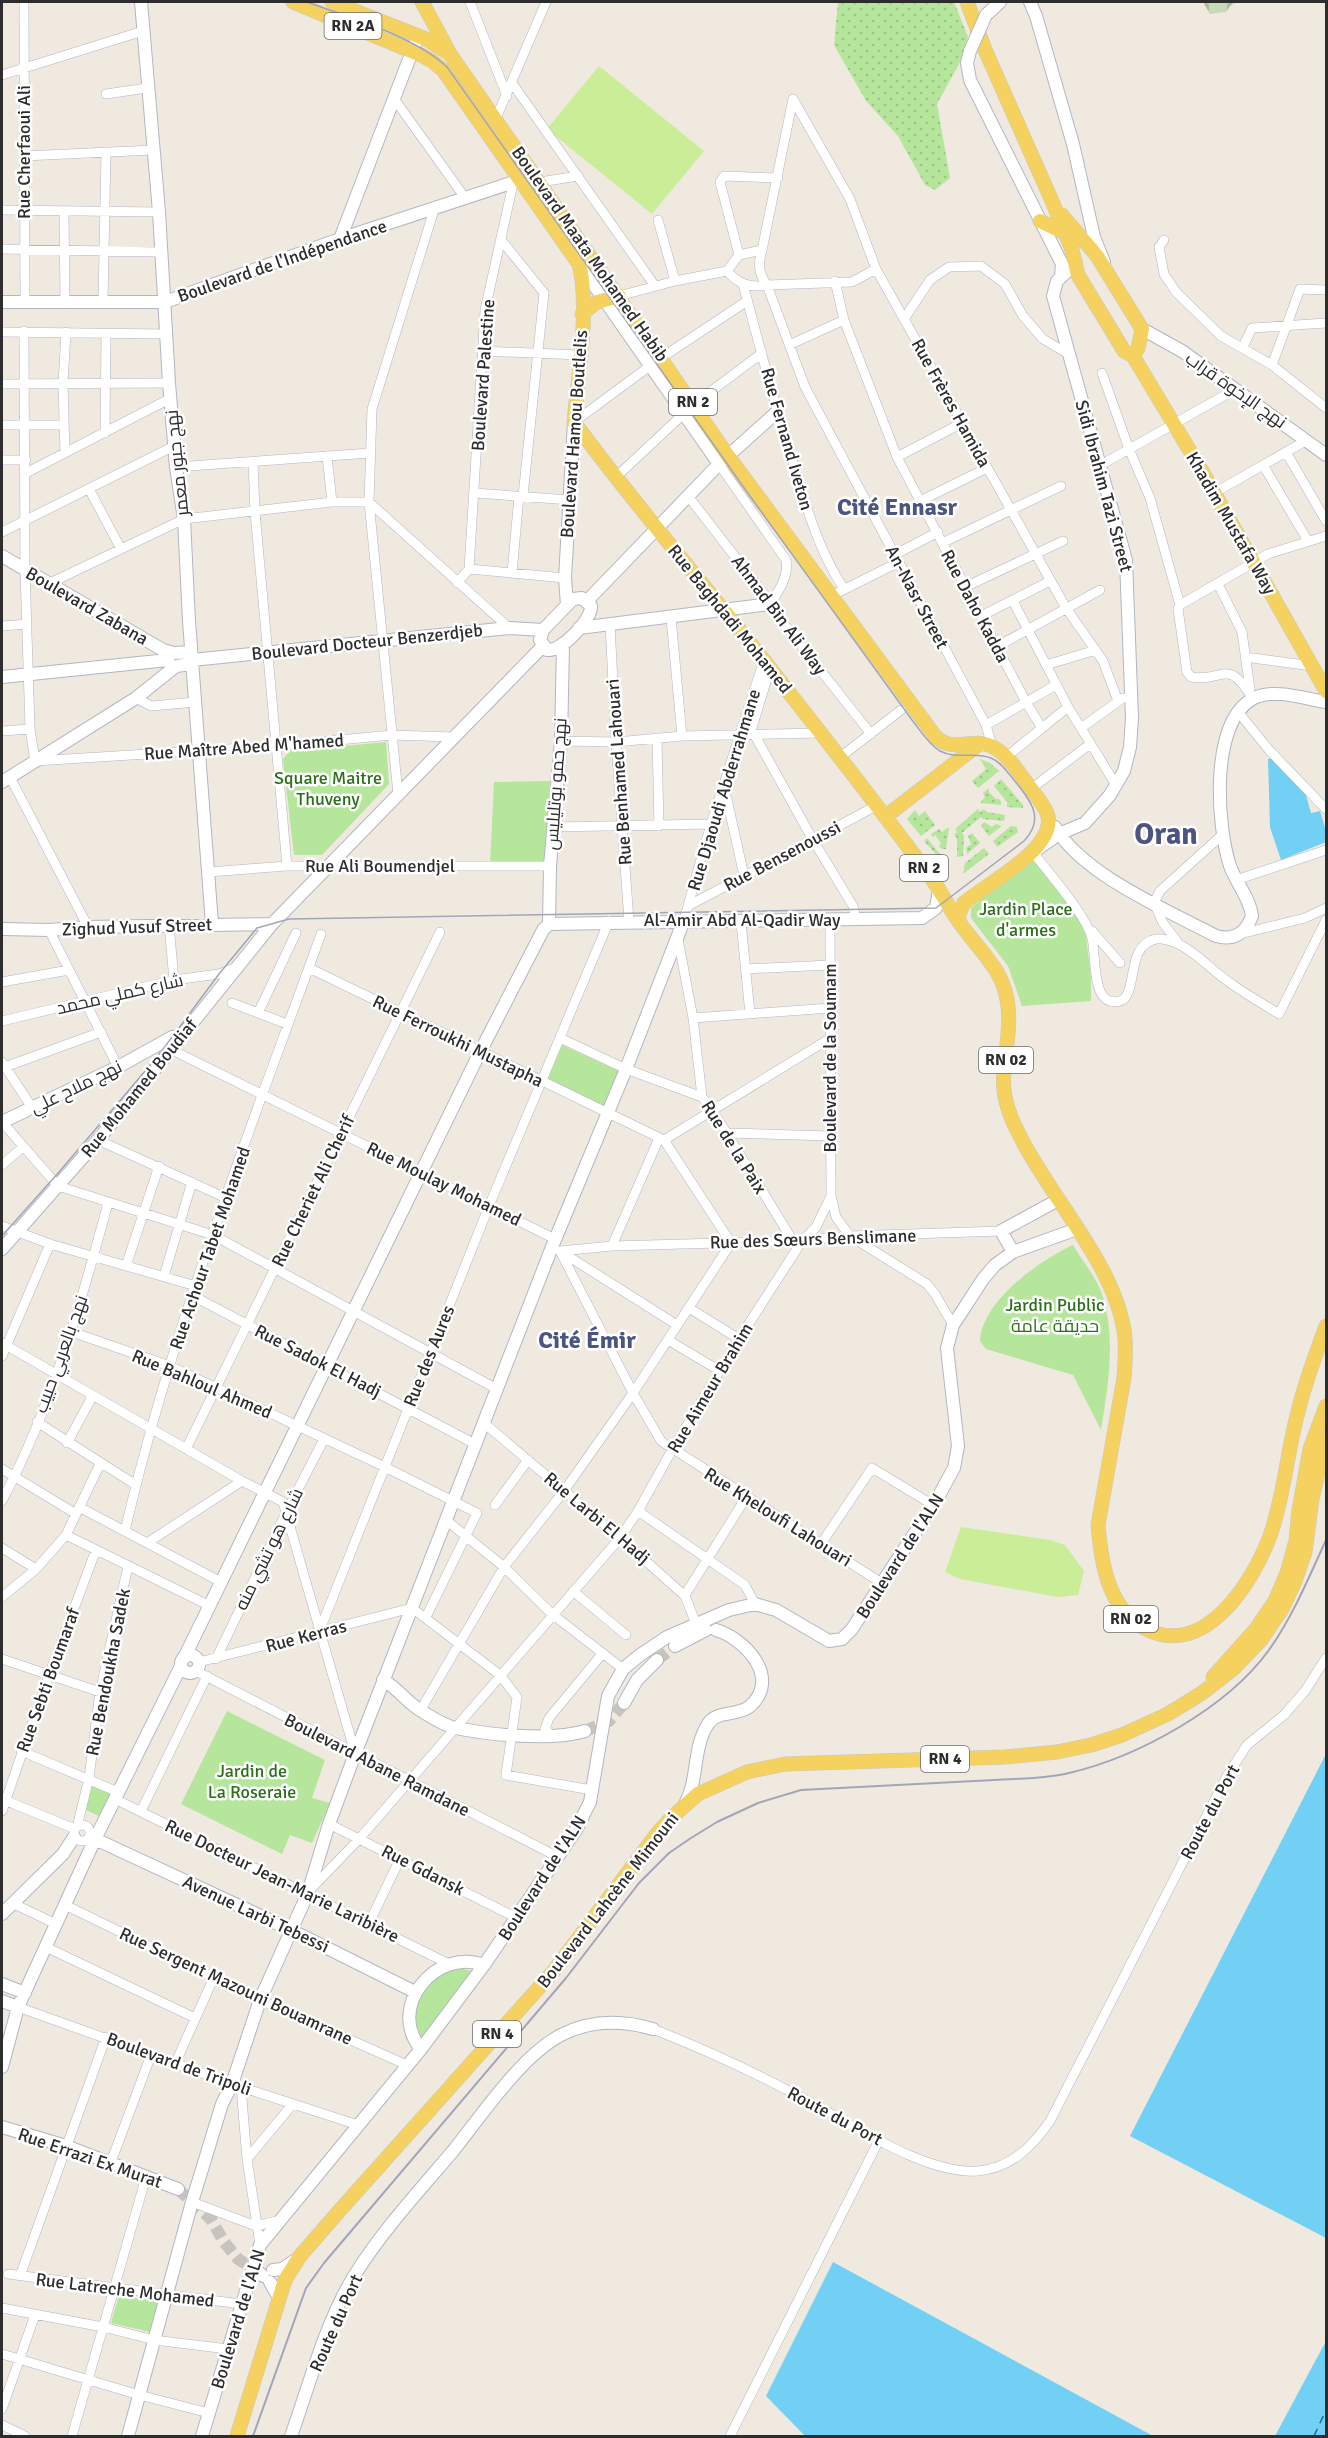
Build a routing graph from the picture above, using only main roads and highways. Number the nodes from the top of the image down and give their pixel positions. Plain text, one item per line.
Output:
1 (141, 2) edge
2 (292, 2) edge
3 (332, 2) edge
4 (421, 2) edge
5 (967, 2) edge
6 (993, 2) edge
7 (1000, 2) edge
8 (1029, 2) edge
9 (986, 15) junction
10 (418, 36) junction
11 (413, 52) junction
12 (450, 54) junction
13 (517, 182) junction
14 (1052, 201) junction
15 (1040, 220) junction
16 (1065, 233) junction
17 (340, 240) junction
18 (1076, 263) junction
19 (579, 264) junction
20 (1109, 275) junction
21 (1061, 277) junction
22 (620, 296) junction
23 (604, 300) junction
24 (2, 302) edge
25 (165, 302) junction
26 (582, 314) junction
27 (1142, 329) junction
28 (1133, 356) junction
29 (689, 409) junction
30 (777, 412) road end
31 (574, 422) junction
32 (1326, 455) edge
33 (724, 460) junction
34 (657, 528) junction
35 (2, 556) edge
36 (587, 601) junction
37 (770, 604) road end
38 (567, 605) junction
39 (724, 610) junction
40 (579, 628) junction
41 (543, 630) junction
42 (562, 645) junction
43 (543, 646) junction
44 (165, 655) junction
45 (192, 659) junction
46 (164, 675) junction
47 (2, 676) edge
48 (1319, 676) edge
49 (1326, 692) edge
50 (1326, 702) edge
51 (986, 745) junction
52 (6, 779) edge
53 (881, 812) junction
54 (1047, 813) junction
55 (1059, 834) junction
56 (1033, 852) junction
57 (939, 890) junction
58 (684, 920) junction
59 (959, 922) junction
60 (212, 924) junction
61 (272, 924) junction
62 (549, 924) junction
63 (2, 929) edge
64 (182, 1036) junction
65 (2, 1122) edge
66 (1058, 1200) junction
67 (1077, 1229) junction
68 (2, 1249) edge
69 (1013, 1252) junction
70 (1326, 1326) edge
71 (1326, 1406) edge
72 (1326, 1439) edge
73 (706, 1628) junction
74 (675, 1646) tunnel mouth
75 (657, 1660) tunnel mouth
76 (182, 1662) junction
77 (201, 1670) road end
78 (383, 1680) junction
79 (1202, 1693) junction
80 (624, 1703) tunnel mouth
81 (585, 1731) tunnel mouth
82 (695, 1777) junction
83 (712, 1786) junction
84 (684, 1805) junction
85 (92, 1835) junction
86 (84, 1862) junction
87 (5, 1910) edge
88 (291, 1930) junction
89 (484, 1965) junction
90 (2, 1984) edge
91 (415, 1992) junction
92 (25, 1993) junction
93 (2, 2001) edge
94 (18, 2007) junction
95 (653, 2029) road end
96 (421, 2049) junction
97 (2, 2064) edge
98 (2, 2127) edge
99 (178, 2189) tunnel mouth
100 (300, 2256) junction
101 (279, 2298) junction
102 (128, 2436) edge
103 (202, 2436) edge
104 (237, 2436) edge
105 (291, 2436) edge

1 - 25 main road, نهج جبور معمر
2 - 11 main road, RN 2A
3 - 10 main road, RN 2A
4 - 10 main road
4 - 12 main road
5 - 14 main road
6 - 9 main road
7 - 9 main road
8 - 20 main road
9 - 15 main road, bridge
10 - 11 main road
10 - 12 main road, Boulevard Maata Mohamed Habib / RN 2
11 - 13 main road, Boulevard Maata Mohamed Habib / RN 2
11 - 17 main road
12 - 22 main road, Boulevard Maata Mohamed Habib / RN 2
13 - 17 main road, Boulevard de l'Indépendance
13 - 19 main road, Boulevard Maata Mohamed Habib / RN 2
14 - 16 main road, Khadim Mustafa Way
14 - 20 main road
15 - 16 main road
15 - 21 main road
16 - 18 main road, Khadim Mustafa Way
17 - 25 main road, Boulevard de l'Indépendance
18 - 21 main road
18 - 28 main road, Khadim Mustafa Way
19 - 23 main road, Boulevard Maata Mohamed Habib / RN 2
19 - 26 main road, Boulevard Hamou Boutlelis
20 - 27 main road
21 - 55 main road, Sidi Ibrahim Tazi Street
22 - 23 main road
22 - 29 main road, Boulevard Maata Mohamed Habib / RN 2
23 - 26 main road
23 - 29 main road, Boulevard Maata Mohamed Habib / RN 2
24 - 25 main road, Boulevard de l'Indépendance
25 - 45 main road, نهج جبور معمر
26 - 31 main road, Boulevard Hamou Boutlelis
27 - 28 main road
27 - 32 main road, نهج الإخوة قراب
28 - 48 main road, Khadim Mustafa Way
29 - 33 main road, Boulevard Maata Mohamed Habib / RN 2
30 - 33 main road
31 - 34 main road, Rue Baghdadi Mohamed
31 - 38 main road, Boulevard Hamou Boutlelis
33 - 34 main road
33 - 51 main road, Boulevard Maata Mohamed Habib / RN 2
34 - 36 main road
34 - 39 main road, Rue Baghdadi Mohamed
35 - 44 main road, Boulevard Zabana
36 - 38 main road
36 - 40 main road
37 - 39 main road
38 - 41 main road
39 - 40 main road
39 - 53 main road, Rue Baghdadi Mohamed
40 - 42 main road
41 - 43 main road
41 - 45 main road, Boulevard Docteur Benzerdjeb
42 - 43 main road
42 - 62 main road, نهج حمو بوتليليس
43 - 61 main road, Rue Mohamed Boudiaf
44 - 45 main road
44 - 46 main road
44 - 47 main road
45 - 46 main road
45 - 60 main road, نهج جبور معمر
46 - 52 main road
48 - 49 main road, Khadim Mustafa Way
50 - 55 main road
51 - 53 main road
51 - 54 main road
53 - 57 main road, RN 2
54 - 55 main road
54 - 56 main road
55 - 56 main road, Sidi Ibrahim Tazi Street
56 - 59 main road
57 - 58 main road, Al-Amir Abd Al-Qadir Way
57 - 59 main road, RN 2
58 - 62 main road, Al-Amir Abd Al-Qadir Way
58 - 78 main road
59 - 66 main road, RN 02
60 - 61 main road, Zighud Yusuf Street
60 - 63 main road, Zighud Yusuf Street
61 - 64 main road, Rue Mohamed Boudiaf
62 - 76 main road
64 - 65 main road, نهج ملاح علي
64 - 68 main road, Rue Mohamed Boudiaf
66 - 67 main road, RN 02
66 - 69 main road, Rue des Sœurs Benslimane
67 - 69 main road, Boulevard de l'ALN
67 - 70 main road, RN 02
69 - 73 main road, Boulevard de l'ALN
71 - 79 main road, Boulevard Lahcène Mimouni / RN 4
72 - 79 main road, Boulevard Lahcène Mimouni / RN 4
73 - 74 main road
73 - 82 main road
73 - 89 main road, Boulevard de l'ALN
75 - 80 main road
76 - 77 main road
76 - 85 main road
78 - 81 main road
78 - 88 main road
79 - 83 main road, Boulevard Lahcène Mimouni / RN 4
82 - 83 main road
82 - 84 main road
83 - 84 main road, Boulevard Lahcène Mimouni / RN 4
84 - 100 main road, Boulevard Lahcène Mimouni / RN 4
85 - 86 main road
85 - 88 main road, Avenue Larbi Tebessi
86 - 87 main road
86 - 92 main road
88 - 91 main road, Avenue Larbi Tebessi
88 - 102 main road
89 - 91 main road
89 - 96 main road, Boulevard de l'ALN
90 - 92 main road
91 - 96 main road
92 - 94 main road
93 - 94 main road, Boulevard de Tripoli
94 - 97 main road
95 - 105 main road, Route du Port
96 - 103 main road, Boulevard de l'ALN
98 - 99 main road, Rue Errazi Ex Murat
100 - 101 main road, Boulevard Lahcène Mimouni / RN 4
100 - 101 main road
101 - 104 main road, Boulevard Lahcène Mimouni / RN 4

